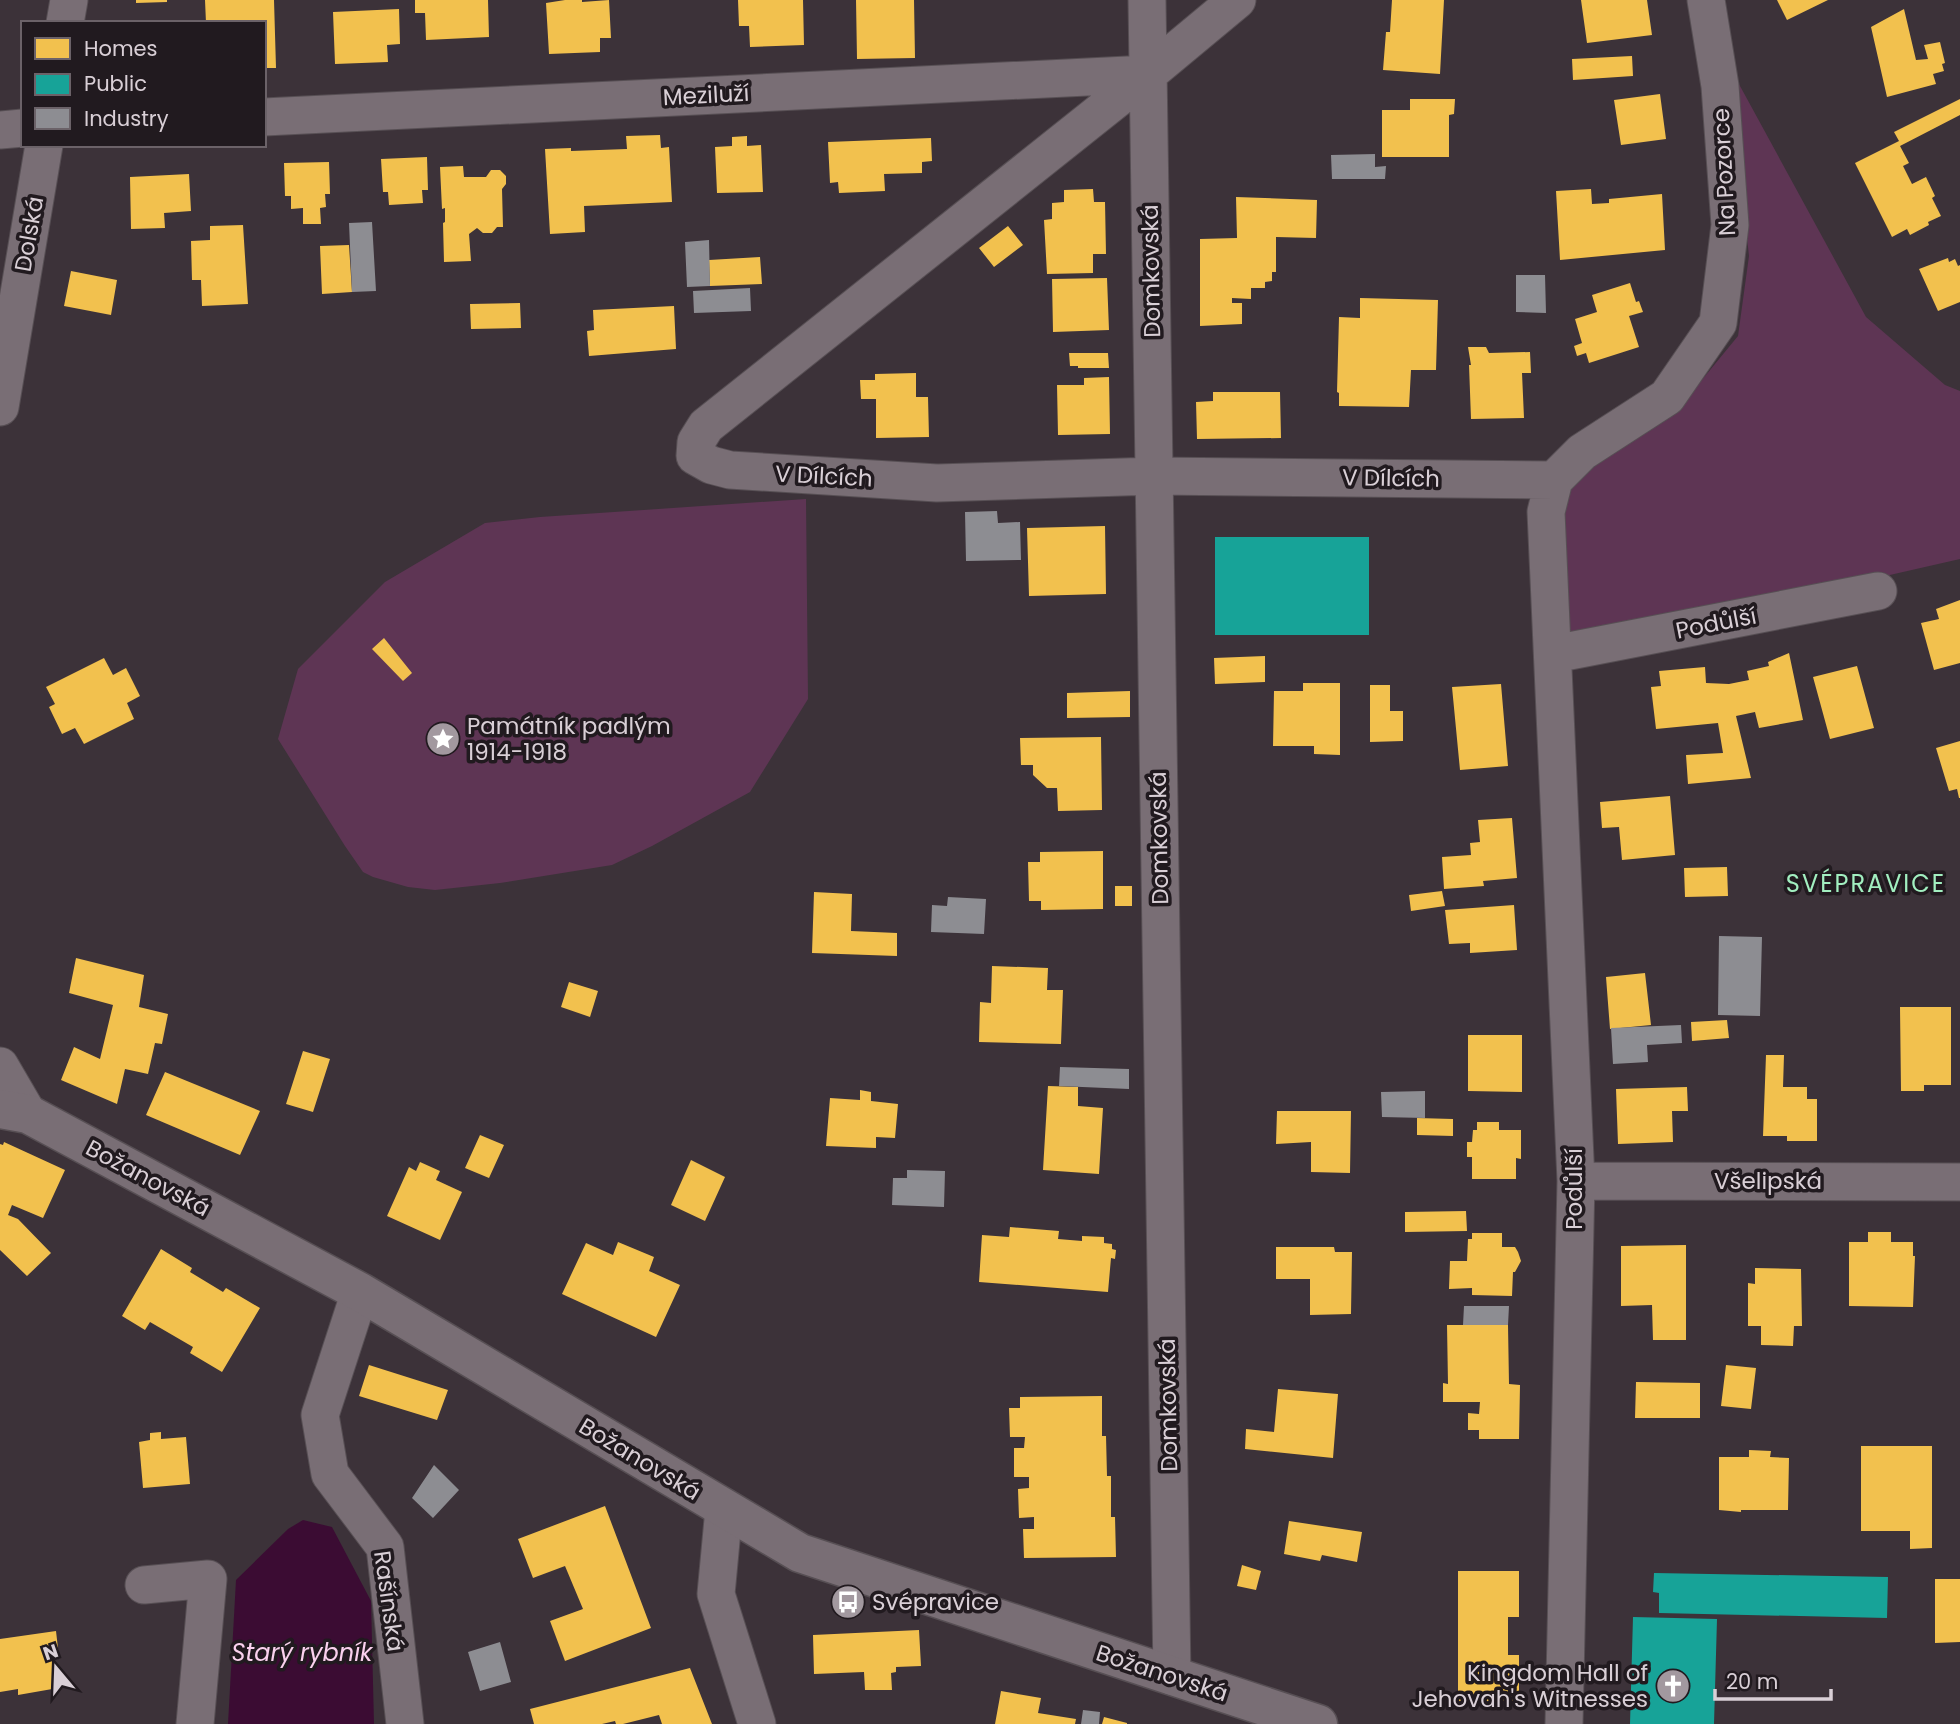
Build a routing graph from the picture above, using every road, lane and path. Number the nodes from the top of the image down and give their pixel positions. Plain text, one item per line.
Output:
1 (69, 0) edge
2 (1147, 0) edge
3 (1237, 0) edge
4 (1706, 0) edge
5 (65, 21) edge
6 (1148, 74) junction
7 (266, 117) edge
8 (21, 128) edge
9 (0, 130) edge
10 (44, 147) edge
11 (0, 407) edge
12 (1154, 476) junction
13 (1554, 480) junction
14 (1878, 591) dead end
15 (1553, 654) junction
16 (0, 1066) edge
17 (14, 1112) edge
18 (1576, 1181) junction
19 (1960, 1182) edge
20 (360, 1292) junction
21 (724, 1509) junction
22 (144, 1586) dead end
23 (1172, 1676) junction
24 (195, 1724) edge
25 (405, 1724) edge
26 (757, 1724) edge
27 (1318, 1724) edge
28 (1564, 1724) edge

1 - 5 street
2 - 6 street, Domkovská
3 - 6 street
4 - 13 street, Na Pozorce
6 - 7 street, Meziluží
6 - 12 street, Domkovská
6 - 12 street, V Dílcích
8 - 9 street
10 - 11 street, Dolská
12 - 13 street, V Dílcích
12 - 23 street, Domkovská
13 - 15 street, Podůlší
14 - 15 street, Podůlší
15 - 18 street, Podůlší
16 - 17 street
17 - 20 street, Božanovská
18 - 19 street, Všelipská
18 - 28 street, Podůlší
20 - 21 street, Božanovská
20 - 25 street, Rašínská
21 - 23 street, Božanovská
21 - 26 street
22 - 24 street
23 - 27 street, Božanovská

